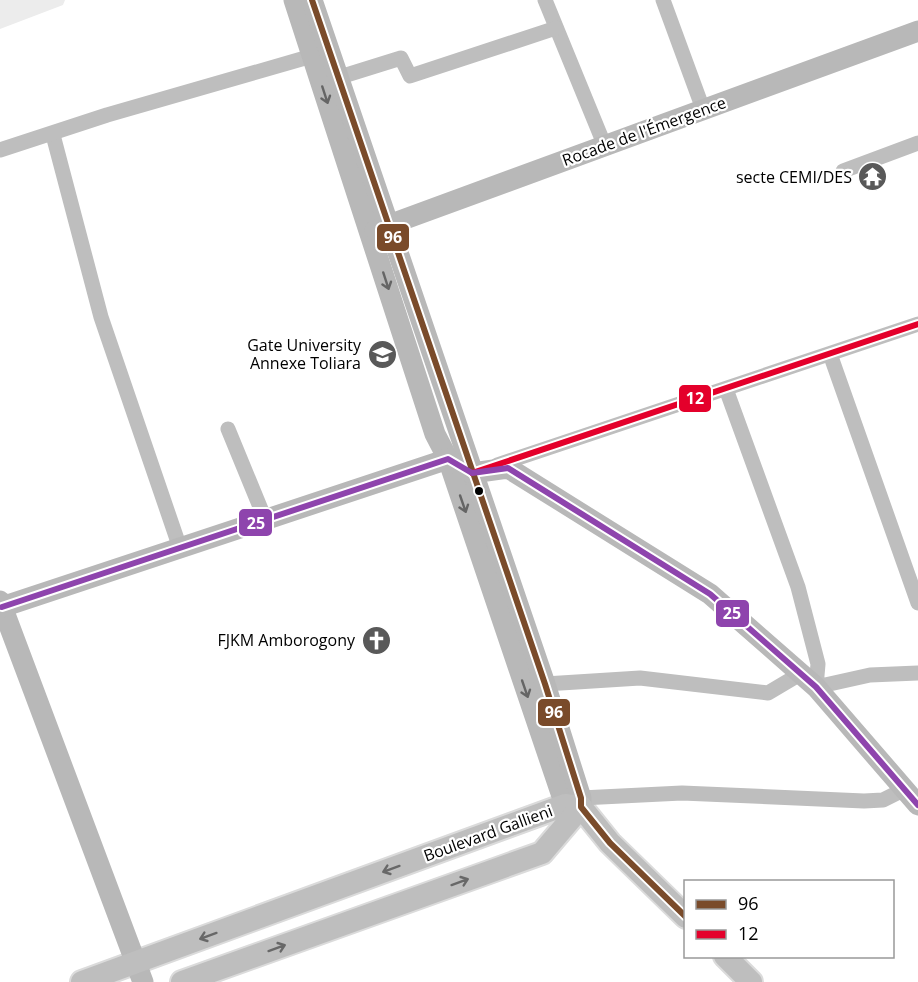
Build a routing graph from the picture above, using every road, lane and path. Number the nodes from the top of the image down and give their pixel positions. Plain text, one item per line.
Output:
1 (294, 0) edge
2 (312, 0) edge
3 (545, 0) edge
4 (663, 0) edge
5 (556, 28) junction
6 (918, 31) edge
7 (312, 56) junction
8 (340, 77) junction
9 (703, 109) junction
10 (53, 135) junction
11 (918, 143) edge
12 (604, 144) junction
13 (0, 150) edge
14 (843, 171) dead end
15 (379, 228) junction
16 (918, 324) edge
17 (830, 354) junction
18 (726, 388) junction
19 (228, 429) dead end
20 (448, 459) junction
21 (472, 473) junction
22 (265, 519) junction
23 (180, 548) junction
24 (918, 603) edge
25 (1, 604) edge
26 (918, 673) edge
27 (808, 681) junction
28 (544, 684) junction
29 (911, 797) edge
30 (576, 803) junction
31 (684, 915) edge
32 (726, 958) edge
33 (140, 972) edge
34 (82, 982) edge
35 (182, 982) edge
36 (751, 982) edge

1 - 7 street
2 - 8 street
3 - 5 street
4 - 9 street
5 - 8 street
5 - 12 street
6 - 9 street, Rocade de l'Émergence
7 - 10 street
7 -> 15 street
8 - 15 street
9 - 12 street, Rocade de l'Émergence
10 - 13 street
10 - 23 street
11 - 14 street
12 - 15 street, Rocade de l'Émergence
15 -> 20 street
15 - 21 street
16 - 17 street
17 - 18 street
17 - 24 street
18 - 21 street
18 - 27 street
19 - 22 street
20 - 21 street
20 - 22 street
20 -> 30 street
21 - 27 street
21 - 28 street
22 - 23 street
23 - 25 street
25 - 33 street
26 - 27 street
27 - 28 street
27 - 29 street
28 - 30 street
29 - 30 street
30 - 31 main road
30 -> 33 main road, Boulevard Gallieni
35 -> 30 main road, Boulevard Gallieni
32 - 36 main road
33 - 34 main road, Boulevard Gallieni

